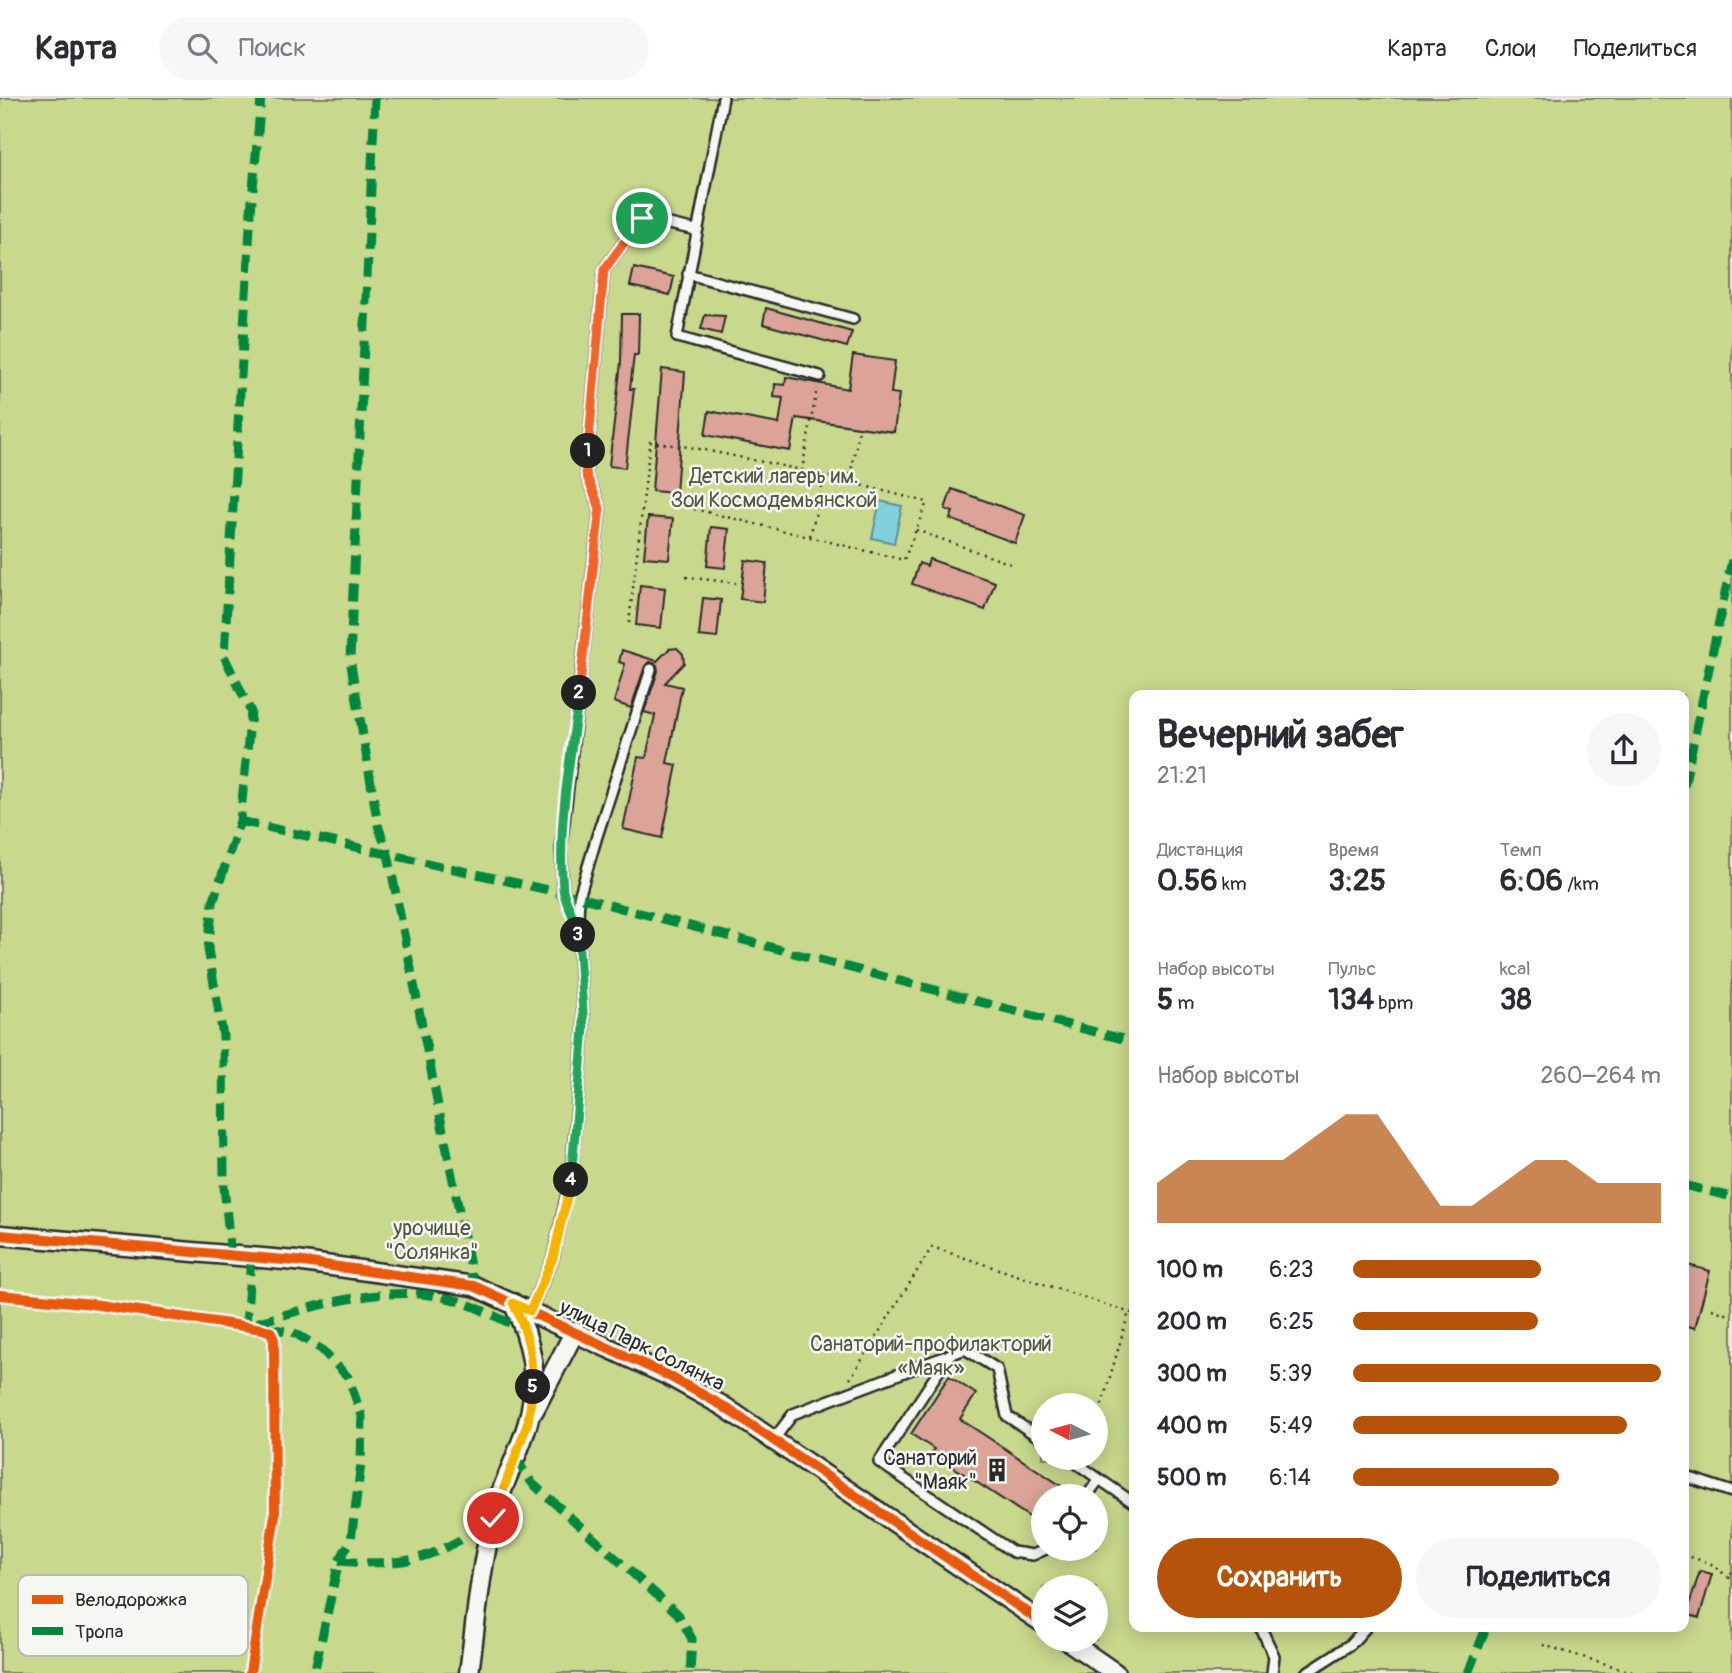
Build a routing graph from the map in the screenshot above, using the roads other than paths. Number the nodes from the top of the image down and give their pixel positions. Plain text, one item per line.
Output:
1 (723, 98) edge
2 (696, 230) junction
3 (688, 274) junction
4 (853, 319) dead end
5 (820, 376) road end
6 (651, 669) dead end
7 (578, 922) junction
8 (0, 1235) edge
9 (513, 1303) junction
10 (530, 1311) junction
11 (575, 1331) junction
12 (950, 1354) junction
13 (528, 1422) junction
14 (1031, 1432) edge
15 (774, 1439) junction
16 (1087, 1470) edge
17 (1689, 1478) edge
18 (1100, 1479) junction
19 (1096, 1484) edge
20 (1732, 1492) edge
21 (1129, 1499) edge
22 (1031, 1555) edge
23 (1031, 1615) edge
24 (1262, 1632) edge
25 (1362, 1632) edge
26 (1084, 1652) edge
27 (469, 1673) edge
28 (1115, 1673) edge
29 (1272, 1673) edge
30 (1306, 1673) edge

1 - 2 lane
2 - 3 lane
2 - 7 lane
3 - 4 lane
3 - 5 lane
6 - 7 lane
7 - 10 lane
8 - 9 street, улица Парк Солянка
9 - 10 street, улица Парк Солянка
9 - 13 street, улица Парк Солянка
10 - 11 street, улица Парк Солянка
11 - 13 street
11 - 15 street, улица Парк Солянка
12 - 14 lane
12 - 15 lane
12 - 22 lane
13 - 27 street, улица Парк Солянка
15 - 23 street, улица Парк Солянка
16 - 18 lane
17 - 20 lane
18 - 19 lane
18 - 21 lane
24 - 29 lane
25 - 30 lane
26 - 28 street

